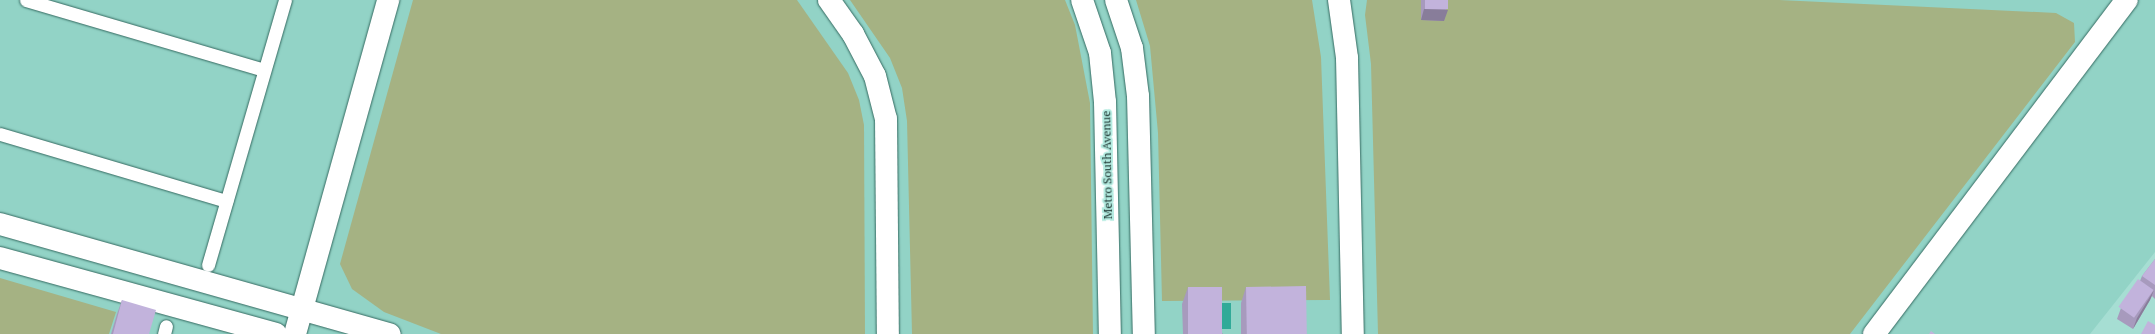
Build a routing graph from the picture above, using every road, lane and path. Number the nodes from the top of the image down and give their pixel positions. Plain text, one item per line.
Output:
1 (26, 0) edge
2 (285, 0) edge
3 (388, 0) edge
4 (829, 0) edge
5 (1082, 0) edge
6 (1116, 0) edge
7 (1339, 0) edge
8 (2128, 0) edge
9 (264, 70) junction
10 (0, 134) edge
11 (226, 201) junction
12 (0, 224) edge
13 (0, 258) edge
14 (208, 265) dead end
15 (302, 308) junction
16 (276, 334) edge
17 (295, 334) edge
18 (390, 334) edge
19 (888, 334) edge
20 (1110, 334) edge
21 (1144, 334) edge
22 (1353, 334) edge
23 (1874, 334) edge

1 - 9 lane
2 - 9 lane
3 - 15 street
4 - 19 street
5 - 20 street, Metro South Avenue
6 - 21 street
7 - 22 street
8 - 23 street
9 - 11 lane
10 - 11 lane
11 - 14 lane
12 - 15 street
13 - 16 street
15 - 17 street
15 - 18 street

